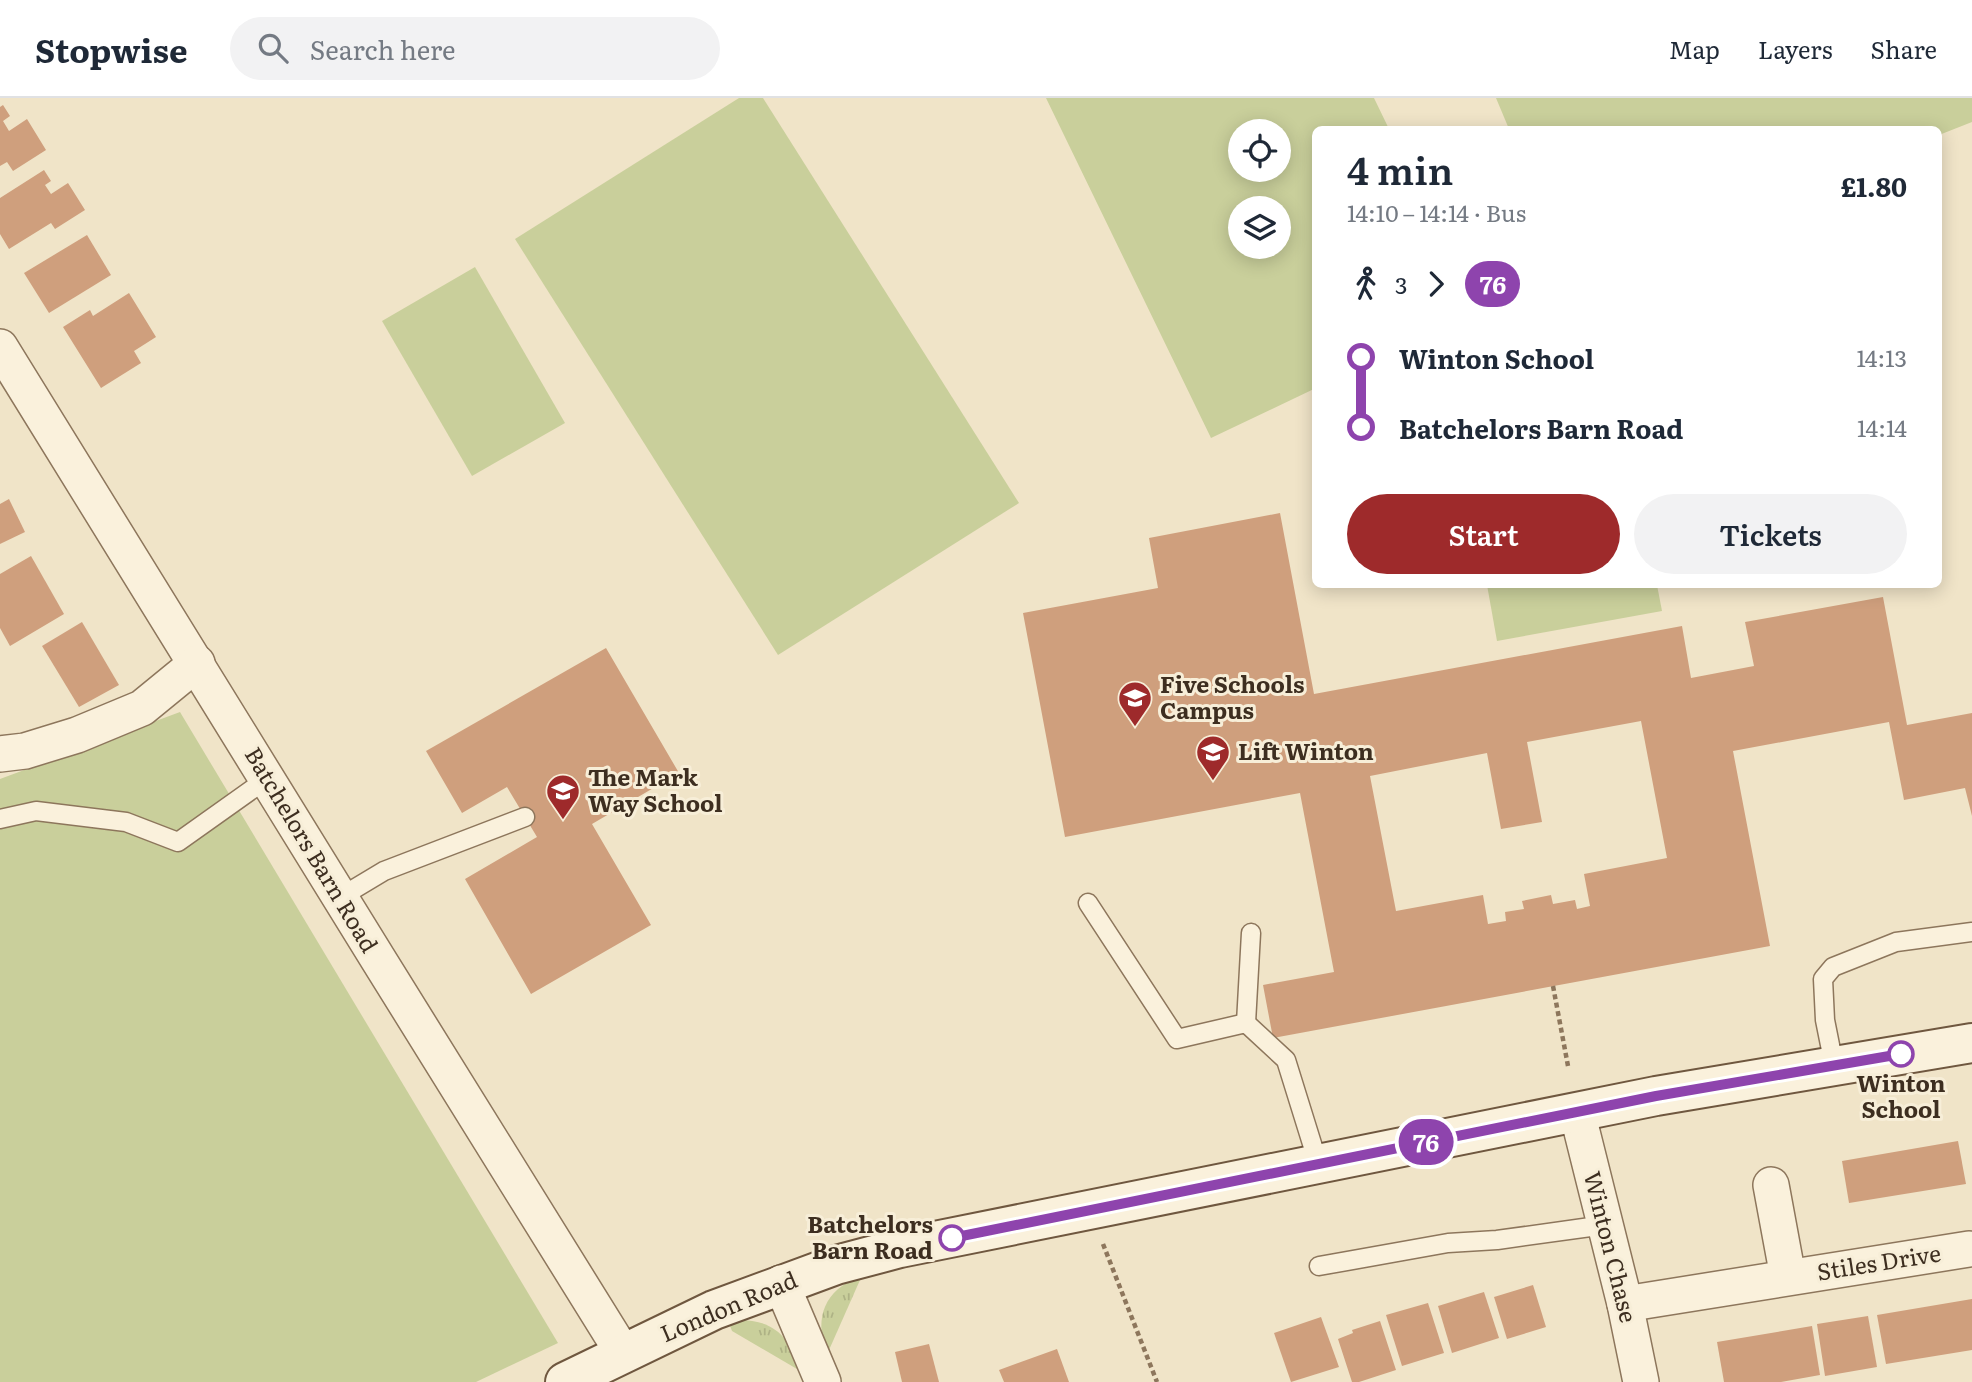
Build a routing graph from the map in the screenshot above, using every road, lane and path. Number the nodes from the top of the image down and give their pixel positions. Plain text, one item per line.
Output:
1 (0, 347) edge
2 (197, 663) junction
3 (0, 754) edge
4 (268, 778) junction
5 (525, 817) dead end
6 (0, 819) edge
7 (339, 898) junction
8 (1088, 903) dead end
9 (1972, 932) edge
10 (1251, 933) dead end
11 (1553, 986) dead end
12 (1246, 1023) junction
13 (1972, 1043) edge
14 (1835, 1065) junction
15 (1568, 1066) dead end
16 (1577, 1112) junction
17 (1318, 1163) junction
18 (1771, 1185) dead end
19 (1089, 1210) junction
20 (1605, 1225) junction
21 (1969, 1250) dead end
22 (1319, 1266) dead end
23 (1788, 1277) junction
24 (781, 1283) junction
25 (1625, 1304) junction
26 (623, 1353) junction
27 (565, 1382) edge
28 (823, 1382) edge
29 (1157, 1382) edge
30 (1641, 1382) edge

1 - 2 street, Batchelors Barn Road
2 - 3 street
2 - 4 street, Batchelors Barn Road
4 - 6 lane
4 - 7 street, Batchelors Barn Road
5 - 7 lane
7 - 26 street, Batchelors Barn Road
8 - 12 lane
9 - 14 lane
10 - 12 lane
11 - 15 path
12 - 17 lane
13 - 14 street, London Road
14 - 16 street, London Road
16 - 17 street, London Road
16 - 20 street, Winton Chase
17 - 19 street, London Road
18 - 23 street, Stiles Drive
19 - 24 street, London Road
19 - 29 path
20 - 22 lane
20 - 25 street, Winton Chase
21 - 23 street, Stiles Drive
23 - 25 street, Stiles Drive
24 - 26 street, London Road
24 - 28 street
25 - 30 street, Winton Chase
26 - 27 street, London Road

